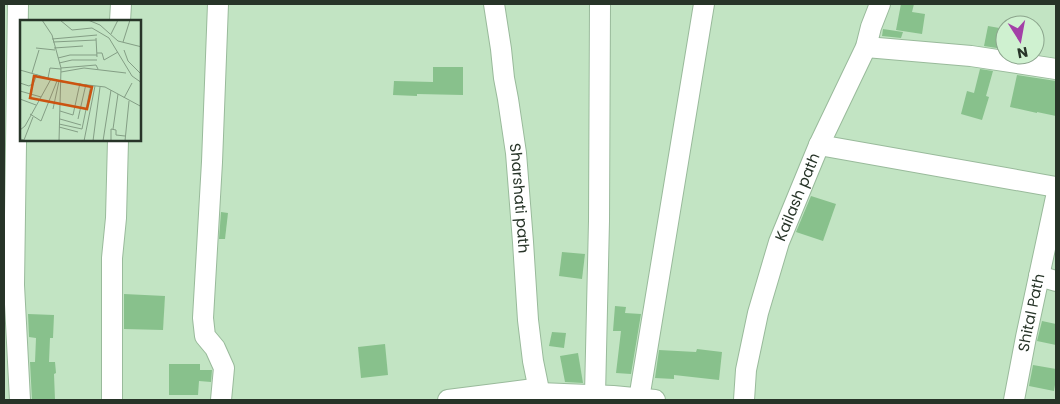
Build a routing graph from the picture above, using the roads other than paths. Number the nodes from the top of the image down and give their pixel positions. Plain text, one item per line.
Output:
1 (18, 4) edge
2 (121, 4) edge
3 (218, 4) edge
4 (494, 4) edge
5 (600, 4) edge
6 (704, 4) edge
7 (880, 4) edge
8 (120, 20) edge
9 (866, 47) junction
10 (1056, 69) edge
11 (118, 141) edge
12 (819, 145) junction
13 (1056, 187) edge
14 (1056, 197) edge
15 (1048, 279) edge
16 (595, 395) junction
17 (540, 397) edge
18 (20, 400) edge
19 (112, 400) edge
20 (221, 400) edge
21 (448, 400) edge
22 (647, 400) edge
23 (744, 400) edge
24 (1014, 400) edge

1 - 18 street
2 - 8 street
3 - 20 street
4 - 17 street, Sharshati path
5 - 16 street
6 - 22 street
7 - 9 street, Kailash path
9 - 10 street
9 - 12 street, Kailash path
11 - 19 street
12 - 13 street
12 - 23 street, Kailash path
14 - 15 street, Shital Path
15 - 24 street, Shital Path
16 - 17 street
16 - 22 street
17 - 21 street

